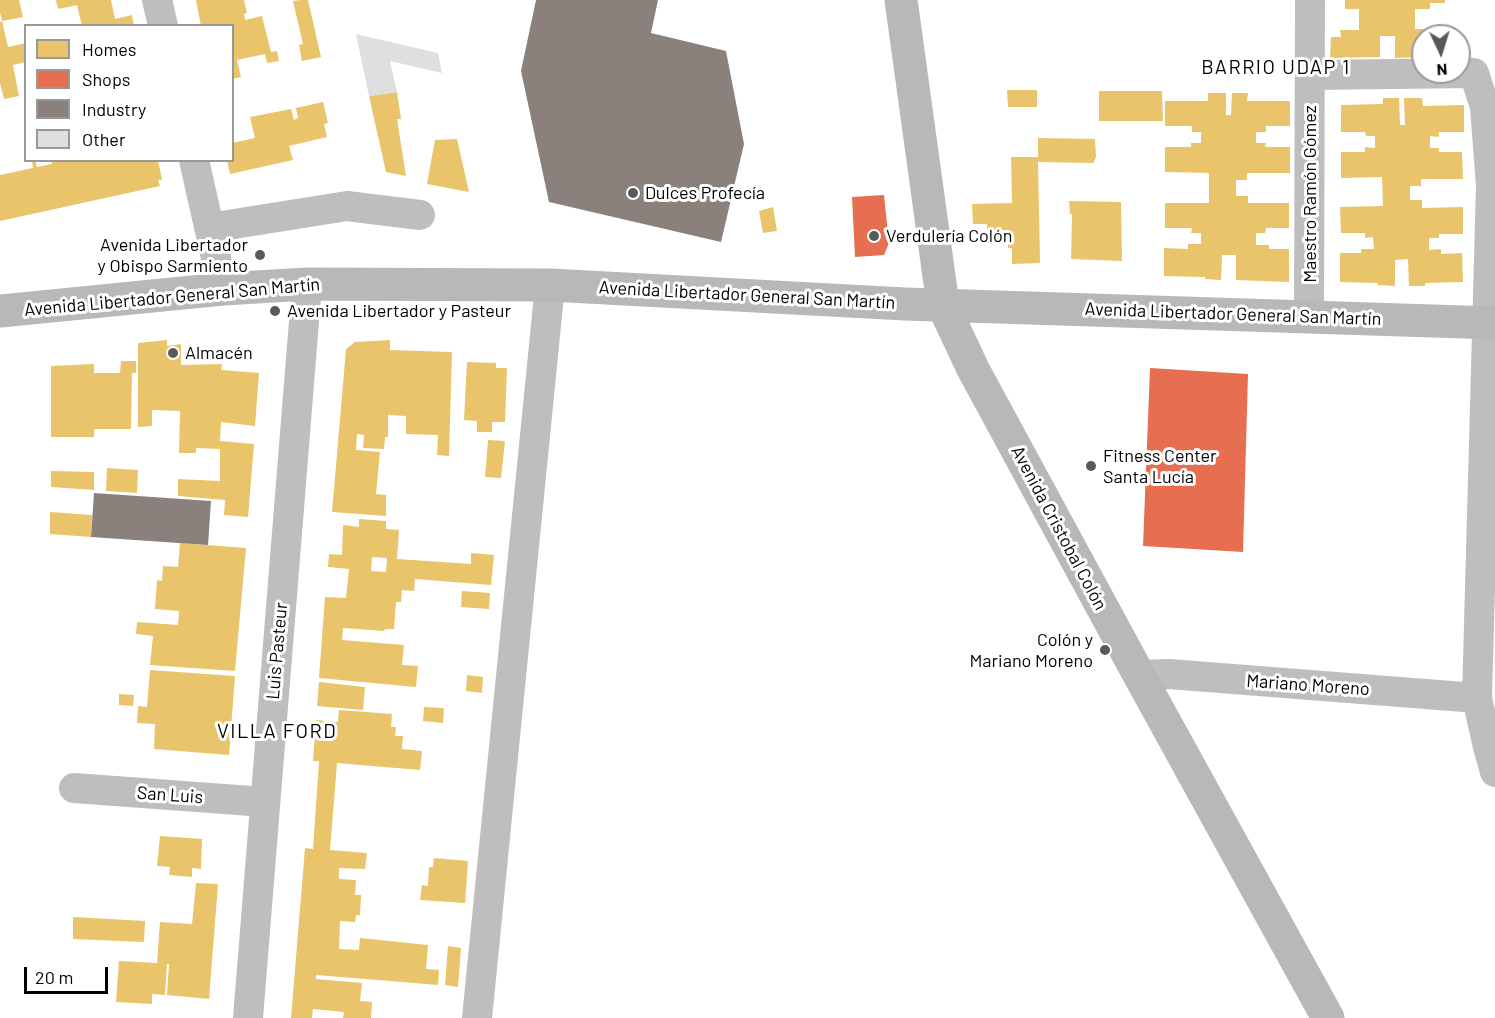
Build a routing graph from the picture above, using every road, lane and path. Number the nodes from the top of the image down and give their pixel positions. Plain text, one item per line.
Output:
1 (157, 0) edge
2 (900, 0) edge
3 (1310, 0) edge
4 (163, 24) edge
5 (1311, 75) junction
6 (194, 162) edge
7 (420, 215) dead end
8 (209, 228) junction
9 (307, 284) junction
10 (550, 285) junction
11 (223, 289) junction
12 (943, 305) junction
13 (0, 310) edge
14 (1309, 317) junction
15 (1491, 323) edge
16 (1139, 675) junction
17 (1477, 698) junction
18 (1495, 772) edge
19 (74, 788) dead end
20 (265, 802) junction
21 (248, 1018) edge
22 (477, 1018) edge
23 (1328, 1018) edge

1 - 4 street
2 - 12 main road, Avenida Cristobal Colón
3 - 5 street, Maestro Ramón Gómez
5 - 14 street, Maestro Ramón Gómez
5 - 15 street
6 - 8 street
7 - 8 street
8 - 11 street
9 - 10 main road, Avenida Libertador General San Martín
9 - 11 main road, Avenida Libertador General San Martín
9 - 20 street, Luis Pasteur
10 - 12 main road, Avenida Libertador General San Martín
10 - 22 street
11 - 13 main road, Avenida Libertador General San Martín
12 - 14 main road, Avenida Libertador General San Martín
12 - 16 main road, Avenida Cristobal Colón
14 - 15 main road, Avenida Libertador General San Martín
15 - 17 street
16 - 17 street, Mariano Moreno
16 - 23 main road, Avenida Cristobal Colón
17 - 18 street
19 - 20 street, San Luis
20 - 21 street, Luis Pasteur

